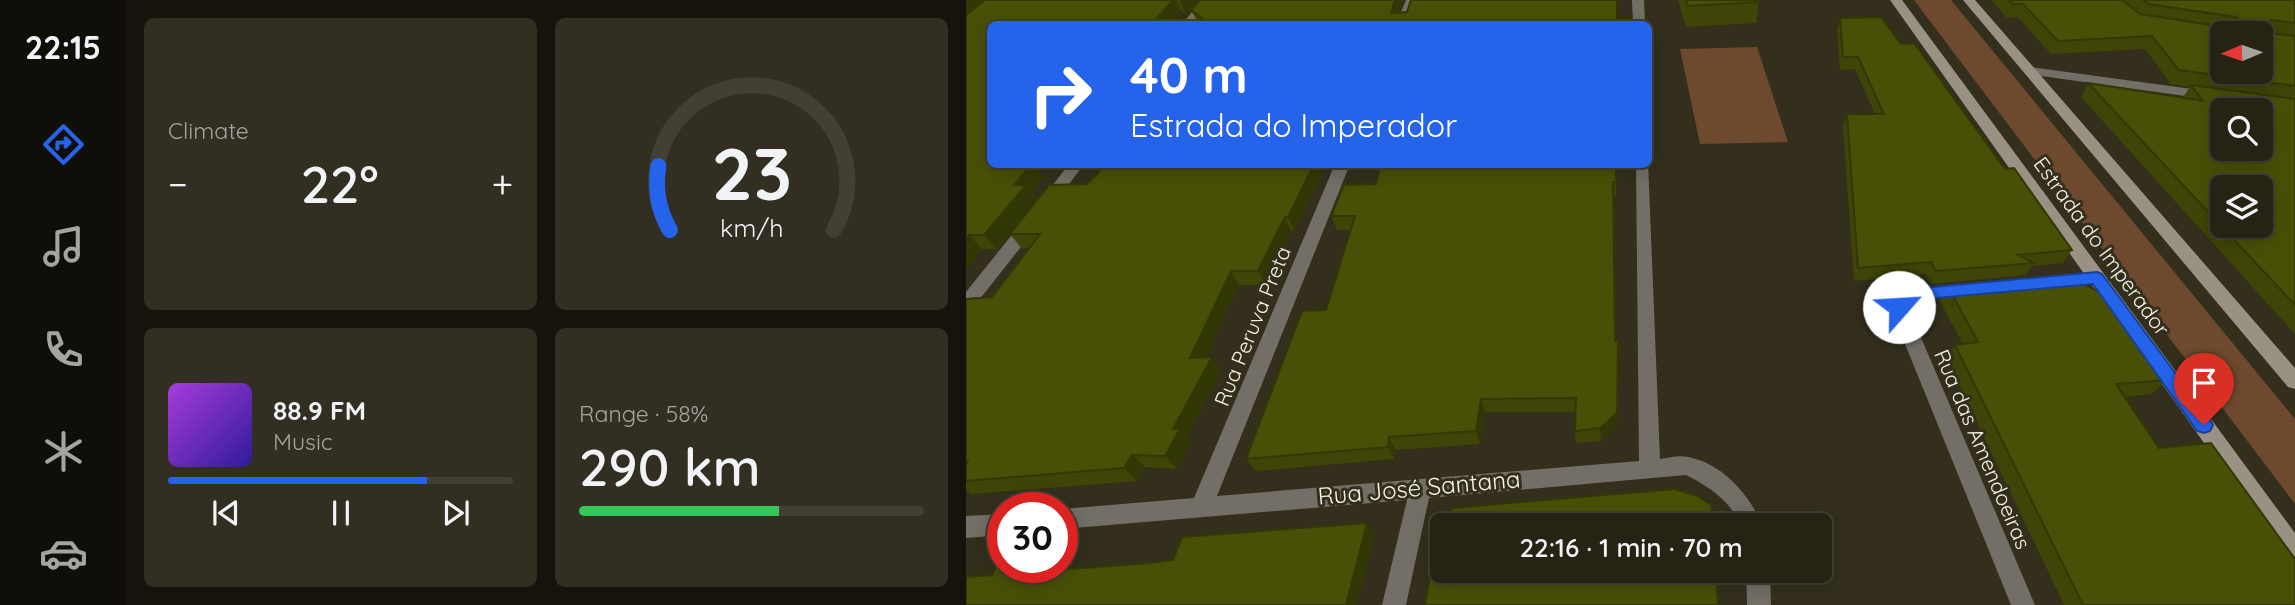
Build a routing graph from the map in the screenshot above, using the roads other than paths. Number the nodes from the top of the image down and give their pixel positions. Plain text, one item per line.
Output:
1 (1208, 0) edge
2 (1412, 0) edge
3 (1638, 0) edge
4 (1896, 0) edge
5 (1969, 0) edge
6 (1190, 21) edge
7 (1403, 21) edge
8 (1639, 21) edge
9 (2030, 71) junction
10 (2223, 97) edge
11 (1074, 168) edge
12 (1341, 168) edge
13 (1643, 168) edge
14 (2097, 278) junction
15 (2031, 284) edge
16 (1991, 287) edge
17 (966, 304) edge
18 (2295, 381) edge
19 (1650, 469) junction
20 (1421, 487) junction
21 (1202, 506) junction
22 (1744, 513) edge
23 (1078, 518) edge
24 (987, 525) edge
25 (966, 527) edge
26 (2295, 552) edge
27 (1758, 583) edge
28 (1394, 605) edge
29 (1759, 605) edge
30 (2023, 605) edge

1 - 6 street
2 - 7 street
3 - 8 street
4 - 14 main road, Estrada do Imperador
5 - 9 main road
9 - 10 street
9 - 18 main road
11 - 17 street
12 - 21 street, Rua Peruva Preta
13 - 19 street
14 - 15 street
14 - 26 main road, Estrada do Imperador
16 - 30 street, Rua das Amendoeiras
19 - 20 street, Rua José Santana
19 - 22 street, Rua José Santana
20 - 21 street, Rua José Santana
20 - 28 street
21 - 23 street, Rua José Santana
24 - 25 street
27 - 29 street

